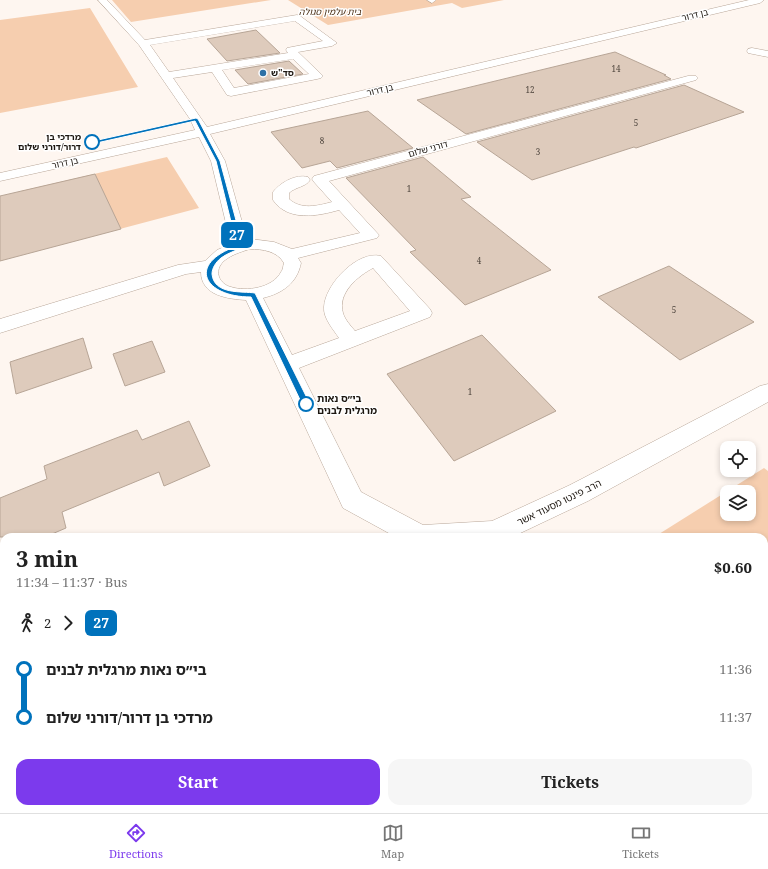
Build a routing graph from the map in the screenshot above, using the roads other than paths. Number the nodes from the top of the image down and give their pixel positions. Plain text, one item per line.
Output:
1 (102, 0) edge
2 (724, 0) edge
3 (760, 0) edge
4 (143, 43) junction
5 (752, 51) dead end
6 (768, 54) edge
7 (295, 55) junction
8 (468, 58) dead end
9 (215, 68) junction
10 (166, 76) junction
11 (692, 78) dead end
12 (181, 123) dead end
13 (203, 128) junction
14 (0, 177) edge
15 (303, 180) dead end
16 (343, 204) junction
17 (240, 246) junction
18 (289, 255) junction
19 (211, 266) junction
20 (253, 295) junction
21 (0, 326) edge
22 (351, 340) junction
23 (287, 365) junction
24 (768, 392) edge
25 (414, 533) edge
26 (494, 533) edge

1 - 4 street
2 - 8 street, בן דרור
3 - 13 street, בן דרור
4 - 7 street
4 - 10 street
5 - 6 street
7 - 9 street
7 - 9 street
9 - 10 street
10 - 13 street
11 - 16 street, דורני שלום
12 - 13 street, בן דרור
13 - 14 street, בן דרור
13 - 17 street
15 - 16 street
16 - 18 street, דורני שלום
17 - 18 street
17 - 19 street
18 - 20 street
19 - 20 street
19 - 21 street
20 - 23 street, הרב פינטו מסעוד אשר
22 - 22 street
22 - 23 street
23 - 25 street, הרב פינטו מסעוד אשר
24 - 26 street, הרב פינטו מסעוד אשר

